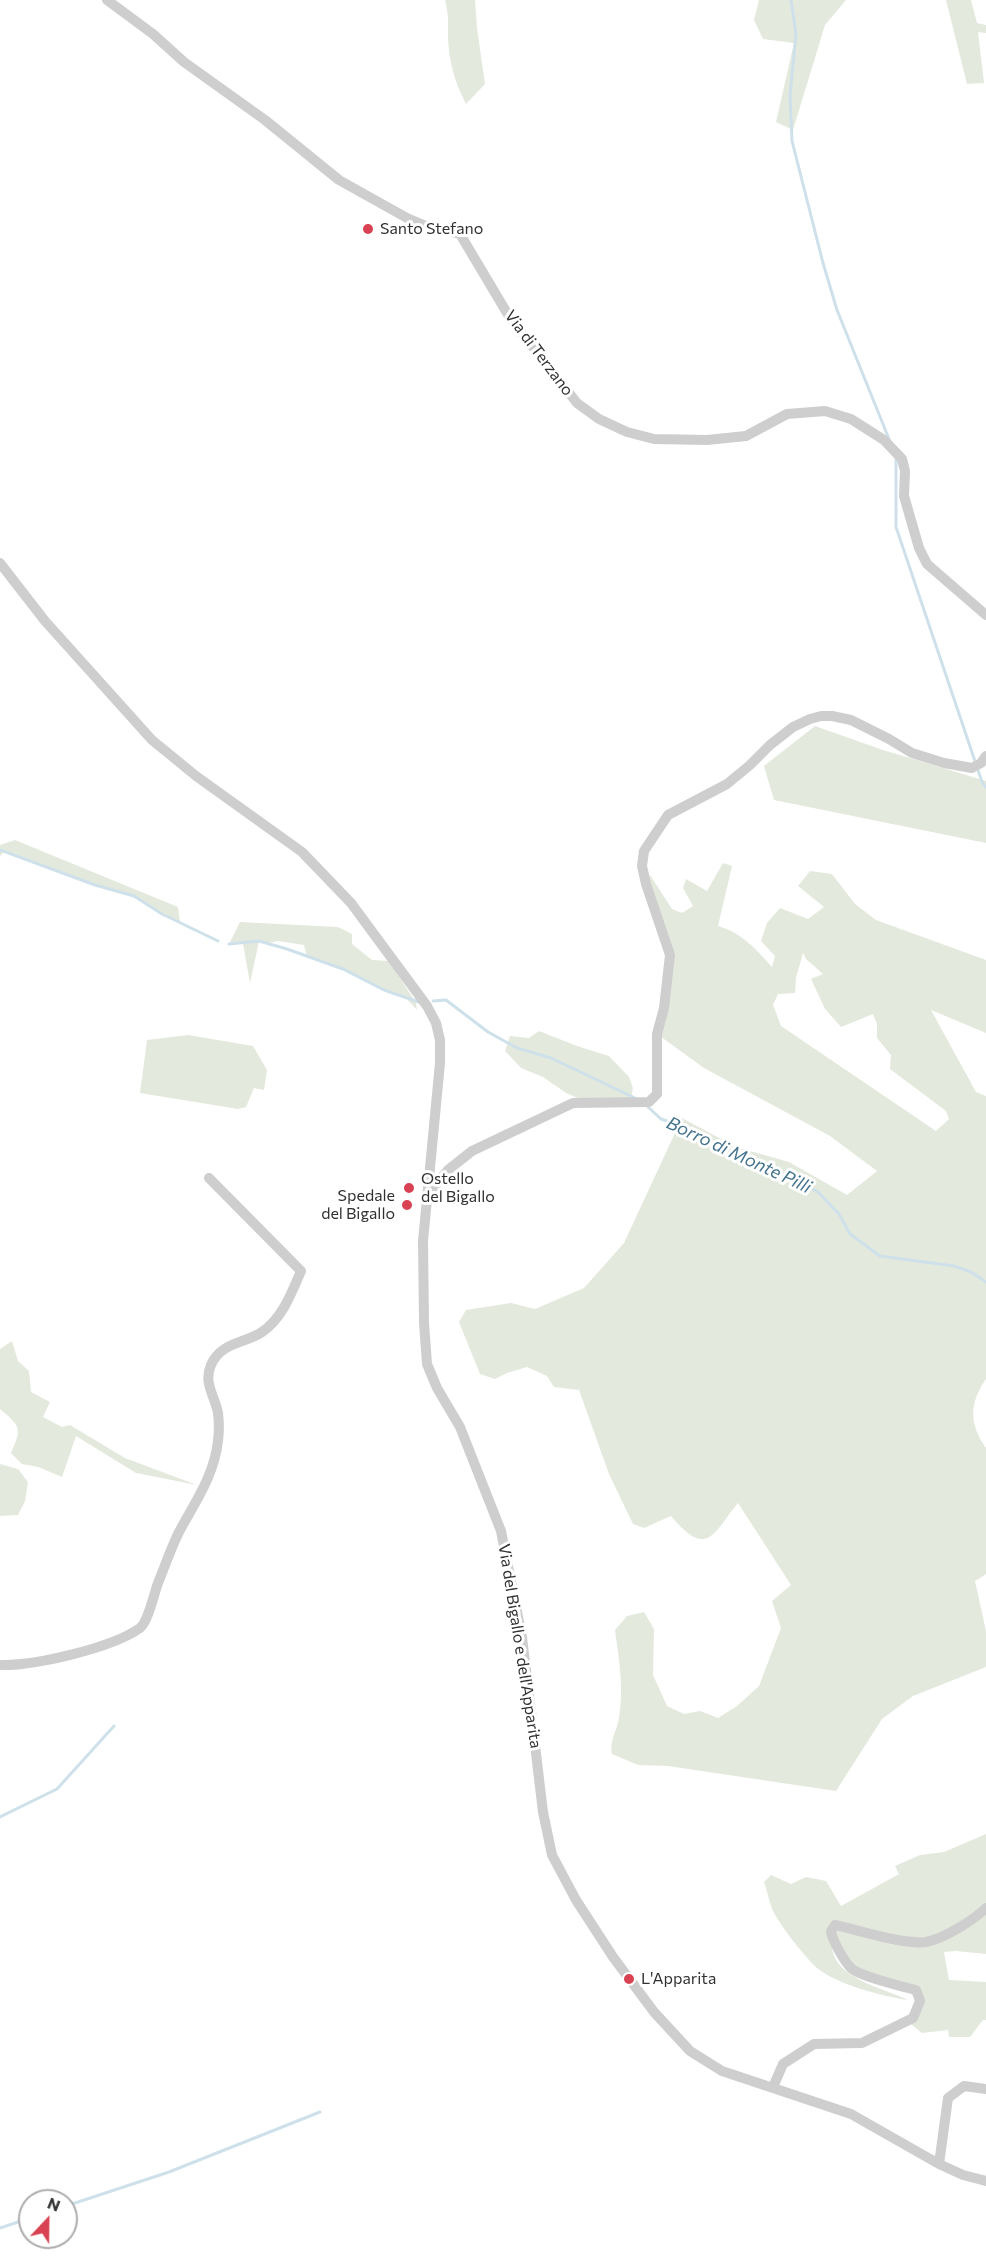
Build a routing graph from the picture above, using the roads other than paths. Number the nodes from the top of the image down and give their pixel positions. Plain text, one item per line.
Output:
1 (107, 0) edge
2 (0, 562) edge
3 (986, 615) edge
4 (986, 756) edge
5 (209, 1178) dead end
6 (426, 1197) junction
7 (0, 1665) edge
8 (986, 1908) edge
9 (773, 2087) junction
10 (986, 2089) edge
11 (939, 2164) junction
12 (986, 2181) edge

1 - 3 street, Via di Terzano
2 - 6 street, Via del Bigallo e dell'Apparita
4 - 6 street
5 - 7 street
6 - 9 street, Via del Bigallo e dell'Apparita
8 - 9 street
9 - 11 street, Via del Bigallo e dell'Apparita
10 - 11 street
11 - 12 street, Via del Bigallo e dell'Apparita

